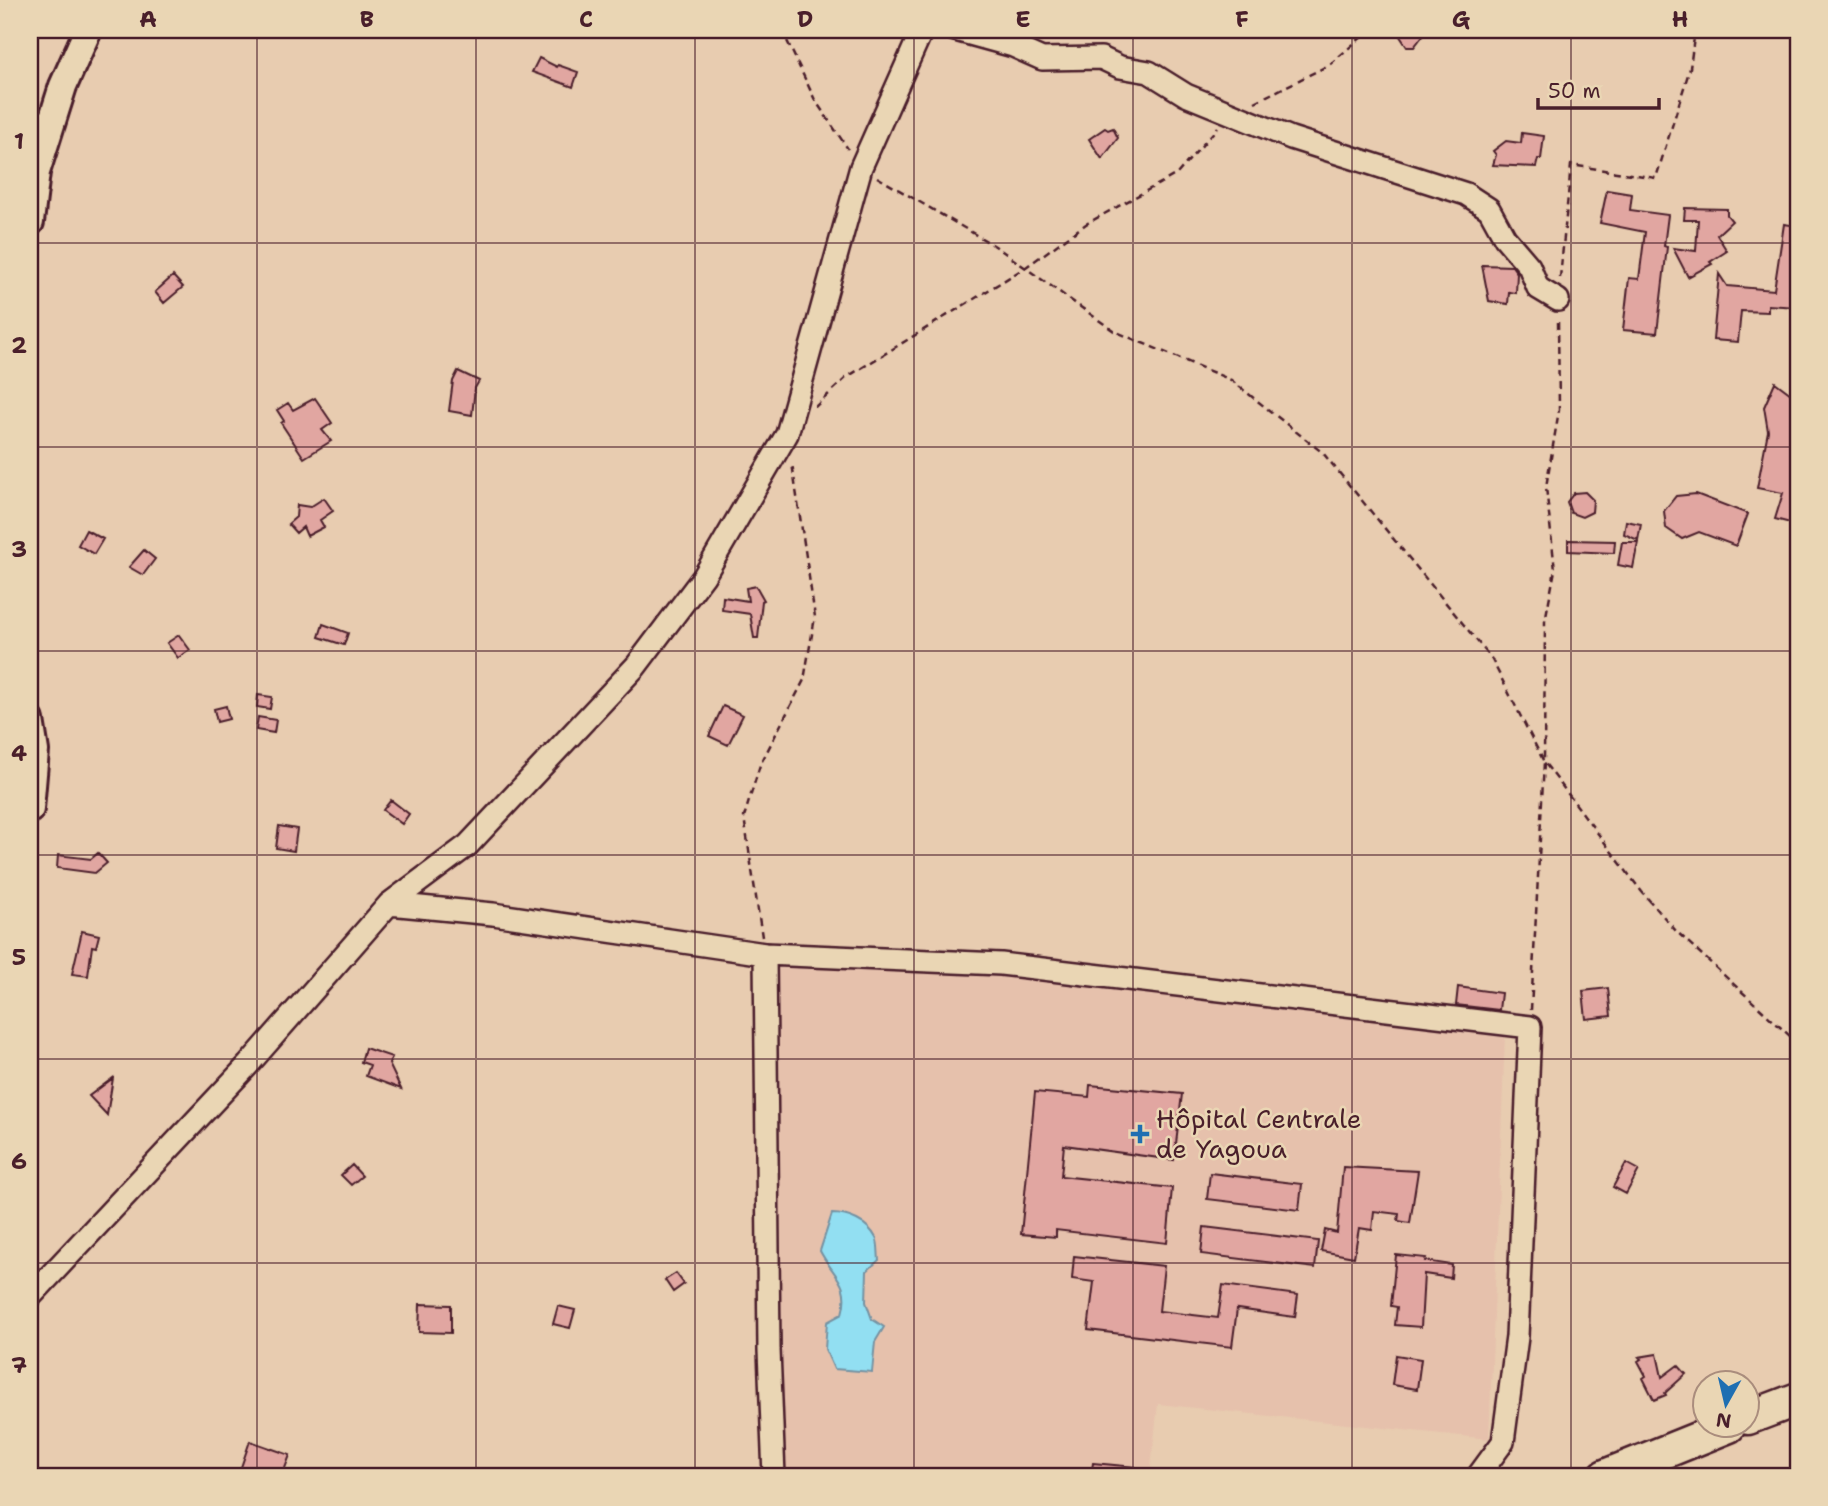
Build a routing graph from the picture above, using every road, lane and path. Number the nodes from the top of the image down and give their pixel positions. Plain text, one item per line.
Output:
1 (88, 30) edge
2 (782, 30) edge
3 (922, 30) edge
4 (955, 30) edge
5 (1370, 30) edge
6 (1695, 30) edge
7 (1230, 114) junction
8 (861, 167) junction
9 (30, 222) edge
10 (1026, 267) junction
11 (1558, 300) junction
12 (787, 434) junction
13 (30, 720) edge
14 (1544, 762) junction
15 (30, 809) edge
16 (389, 904) junction
17 (765, 954) junction
18 (1530, 1027) junction
19 (1798, 1051) edge
20 (30, 1297) edge
21 (1798, 1398) edge
22 (1762, 1412) edge
23 (1694, 1440) edge
24 (774, 1476) edge
25 (1478, 1476) edge
26 (1605, 1476) edge

1 - 9 main road
2 - 8 path
3 - 8 street
4 - 7 street
5 - 7 path
6 - 11 path
7 - 10 path
7 - 11 street
8 - 10 path
8 - 12 street
10 - 12 path
10 - 14 path
11 - 14 path
12 - 16 street
12 - 17 path
13 - 15 main road
14 - 18 path
14 - 19 path
16 - 17 street
16 - 20 street
17 - 18 street
17 - 24 street
18 - 25 street
21 - 22 highway
23 - 26 highway

